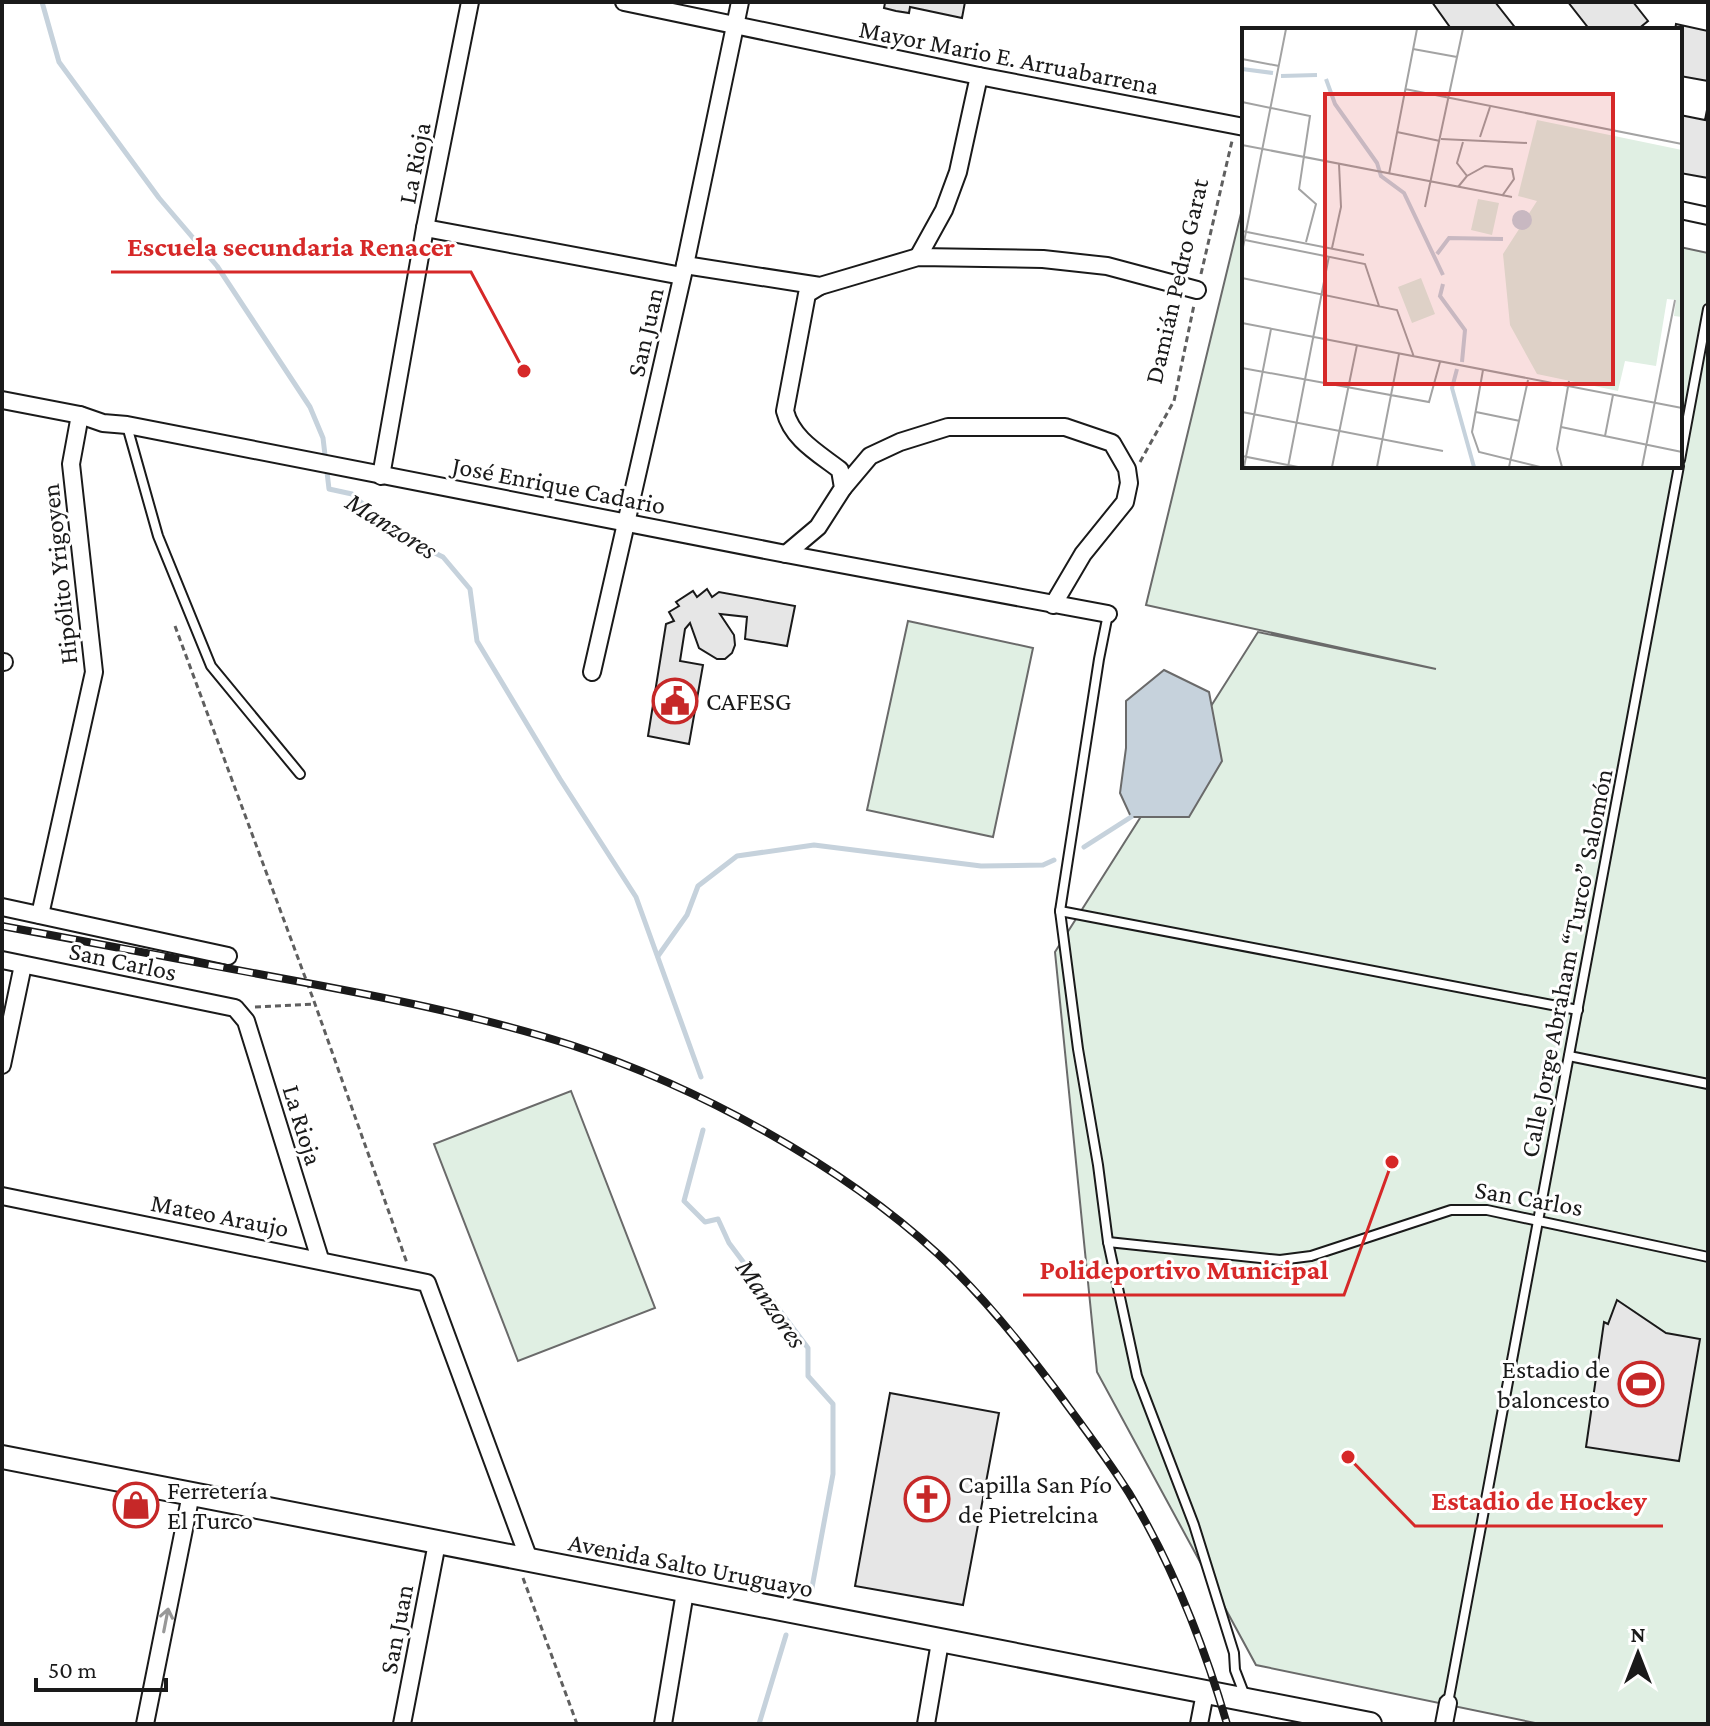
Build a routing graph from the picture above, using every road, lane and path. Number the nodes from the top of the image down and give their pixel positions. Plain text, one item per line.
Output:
1 (470, 2) edge
2 (624, 2) edge
3 (740, 2) edge
4 (735, 26) junction
5 (979, 76) junction
6 (1240, 126) edge
7 (1682, 210) edge
8 (1708, 216) edge
9 (425, 228) junction
10 (918, 257) junction
11 (684, 270) junction
12 (820, 286) junction
13 (1197, 290) junction
14 (1708, 309) edge
15 (2, 400) edge
16 (80, 415) junction
17 (127, 425) junction
18 (1682, 452) edge
19 (1679, 468) edge
20 (381, 476) junction
21 (1129, 483) junction
22 (843, 488) junction
23 (627, 523) junction
24 (786, 554) junction
25 (1053, 605) junction
26 (1108, 614) joint
27 (175, 626) dead end
28 (592, 672) dead end
29 (300, 774) dead end
30 (2, 907) edge
31 (1060, 911) junction
32 (40, 915) junction
33 (228, 956) dead end
34 (2, 960) edge
35 (23, 965) junction
36 (235, 1008) junction
37 (1578, 1010) junction
38 (1569, 1056) junction
39 (2, 1065) edge
40 (1708, 1084) edge
41 (2, 1196) edge
42 (1537, 1222) junction
43 (1108, 1242) junction
44 (1708, 1257) edge
45 (320, 1259) junction
46 (2, 1457) edge
47 (191, 1494) junction
48 (437, 1543) junction
49 (522, 1560) junction
50 (685, 1592) junction
51 (940, 1642) junction
52 (1205, 1693) junction
53 (1247, 1701) junction
54 (1448, 1703) joint
55 (145, 1724) edge
56 (402, 1724) edge
57 (577, 1724) edge
58 (663, 1724) edge
59 (926, 1724) edge
60 (1199, 1724) edge
61 (1370, 1724) edge
62 (1444, 1724) edge

1 - 9 street, La Rioja
2 - 4 street, Mayor Mario E. Arruabarrena
3 - 4 street, San Juan
4 - 5 street, Mayor Mario E. Arruabarrena
4 - 11 street, San Juan
5 - 6 street, Mayor Mario E. Arruabarrena
5 - 10 street
6 - 13 path, Damián Pedro Garat
7 - 8 street
9 - 11 street
9 - 20 street, La Rioja
10 - 12 street
10 - 13 street
11 - 12 street
11 - 23 street, San Juan
12 - 22 street
13 - 21 path, Damián Pedro Garat
14 - 18 lane, Calle Jorge Abraham “Turco” Salomón
15 - 16 street, José Enrique Cadario
16 - 17 street, José Enrique Cadario
16 - 32 street, Hipólito Yrigoyen
17 - 20 street, José Enrique Cadario
17 - 29 lane
19 - 37 lane, Calle Jorge Abraham “Turco” Salomón
20 - 23 street, José Enrique Cadario
21 - 22 street
21 - 25 street
22 - 24 street
23 - 24 street, José Enrique Cadario
23 - 28 street, San Juan
24 - 25 street, José Enrique Cadario
25 - 26 street, José Enrique Cadario
26 - 31 lane
27 - 36 path
30 - 32 street, San Carlos
31 - 37 lane
31 - 43 lane
32 - 33 street, San Carlos
34 - 35 street, San Carlos
35 - 36 street, San Carlos
35 - 39 street
36 - 45 street, La Rioja
37 - 38 lane, Calle Jorge Abraham “Turco” Salomón
38 - 40 lane
38 - 42 lane, Calle Jorge Abraham “Turco” Salomón
41 - 45 street, Mateo Araujo
42 - 43 lane, San Carlos
42 - 44 lane, San Carlos
42 - 54 lane, Calle Jorge Abraham “Turco” Salomón
43 - 53 lane
45 - 49 street, Mateo Araujo
46 - 47 main road, Avenida Salto Uruguayo
47 - 48 main road, Avenida Salto Uruguayo
55 -> 47 street
48 - 49 main road, Avenida Salto Uruguayo
48 - 56 street, San Juan
49 - 50 main road, Avenida Salto Uruguayo
49 - 57 path
50 - 51 main road, Avenida Salto Uruguayo
50 - 58 street
51 - 52 main road, Avenida Salto Uruguayo
51 - 59 street
52 - 53 main road, Avenida Salto Uruguayo
52 - 60 street
53 - 61 main road, Avenida Salto Uruguayo
54 - 62 street

